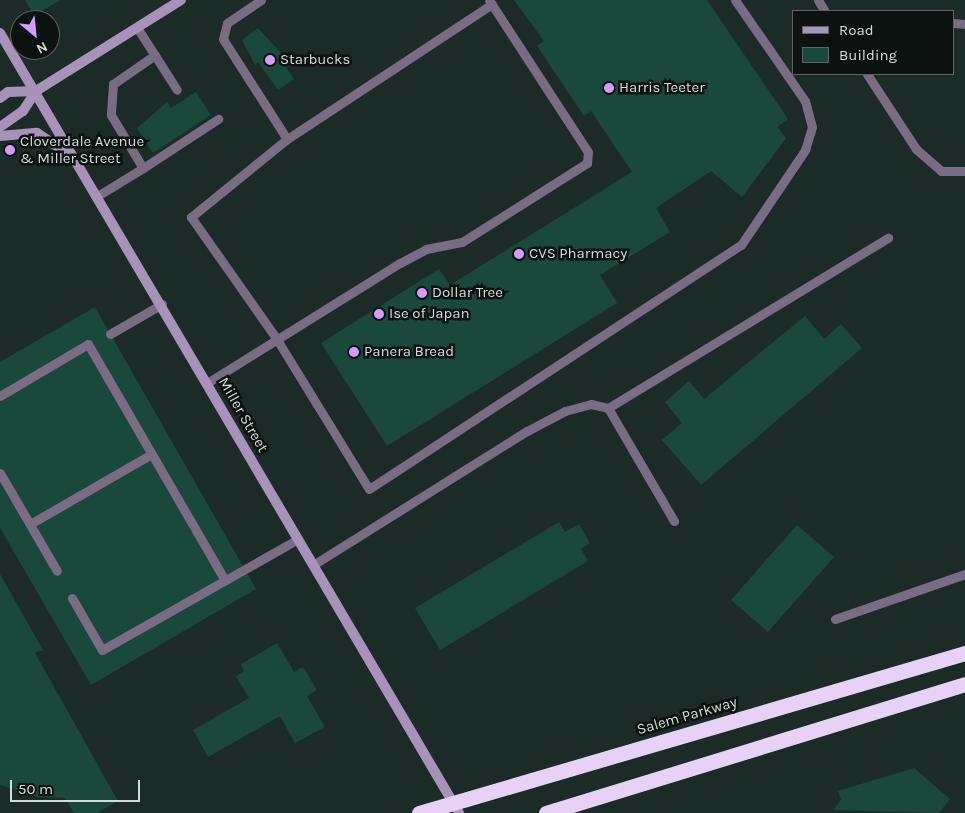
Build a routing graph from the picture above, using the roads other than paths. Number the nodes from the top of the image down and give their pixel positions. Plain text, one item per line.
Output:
1 (181, 0) edge
2 (261, 0) edge
3 (735, 0) edge
4 (491, 2) edge
5 (138, 29) junction
6 (0, 33) edge
7 (155, 55) junction
8 (868, 75) edge
9 (177, 90) dead end
10 (36, 91) junction
11 (0, 98) edge
12 (218, 119) dead end
13 (0, 127) edge
14 (0, 136) edge
15 (287, 139) junction
16 (79, 162) junction
17 (143, 168) junction
18 (965, 171) edge
19 (99, 196) junction
20 (888, 238) dead end
21 (162, 304) junction
22 (110, 334) dead end
23 (276, 338) junction
24 (207, 383) junction
25 (0, 396) edge
26 (608, 408) junction
27 (150, 455) junction
28 (0, 473) edge
29 (674, 521) dead end
30 (30, 524) junction
31 (298, 539) junction
32 (313, 565) junction
33 (57, 571) dead end
34 (965, 574) edge
35 (225, 580) junction
36 (72, 598) dead end
37 (835, 619) dead end
38 (965, 653) edge
39 (965, 684) edge
40 (419, 813) edge
41 (459, 813) edge
42 (546, 813) edge

1 - 5 main road
2 - 15 lane
3 - 23 lane
4 - 15 lane
4 - 23 lane
5 - 7 lane
5 - 10 main road
6 - 10 main road, Miller Street
7 - 9 lane
7 - 17 lane
8 - 18 lane
10 - 11 main road
10 - 13 main road
10 - 16 main road, Miller Street
12 - 17 lane
14 - 16 main road
15 - 23 lane
16 - 19 main road, Miller Street
17 - 19 lane
19 - 21 main road, Miller Street
20 - 26 lane
21 - 22 lane
21 - 24 main road, Miller Street
23 - 24 lane
24 - 31 main road, Miller Street
25 - 27 lane
26 - 29 lane
26 - 32 lane
27 - 30 lane
27 - 35 lane
28 - 30 lane
30 - 33 lane
31 - 32 main road, Miller Street
31 - 35 lane
32 - 41 main road, Miller Street
34 - 37 lane
35 - 36 lane
38 - 40 highway, Salem Parkway
39 - 42 highway

